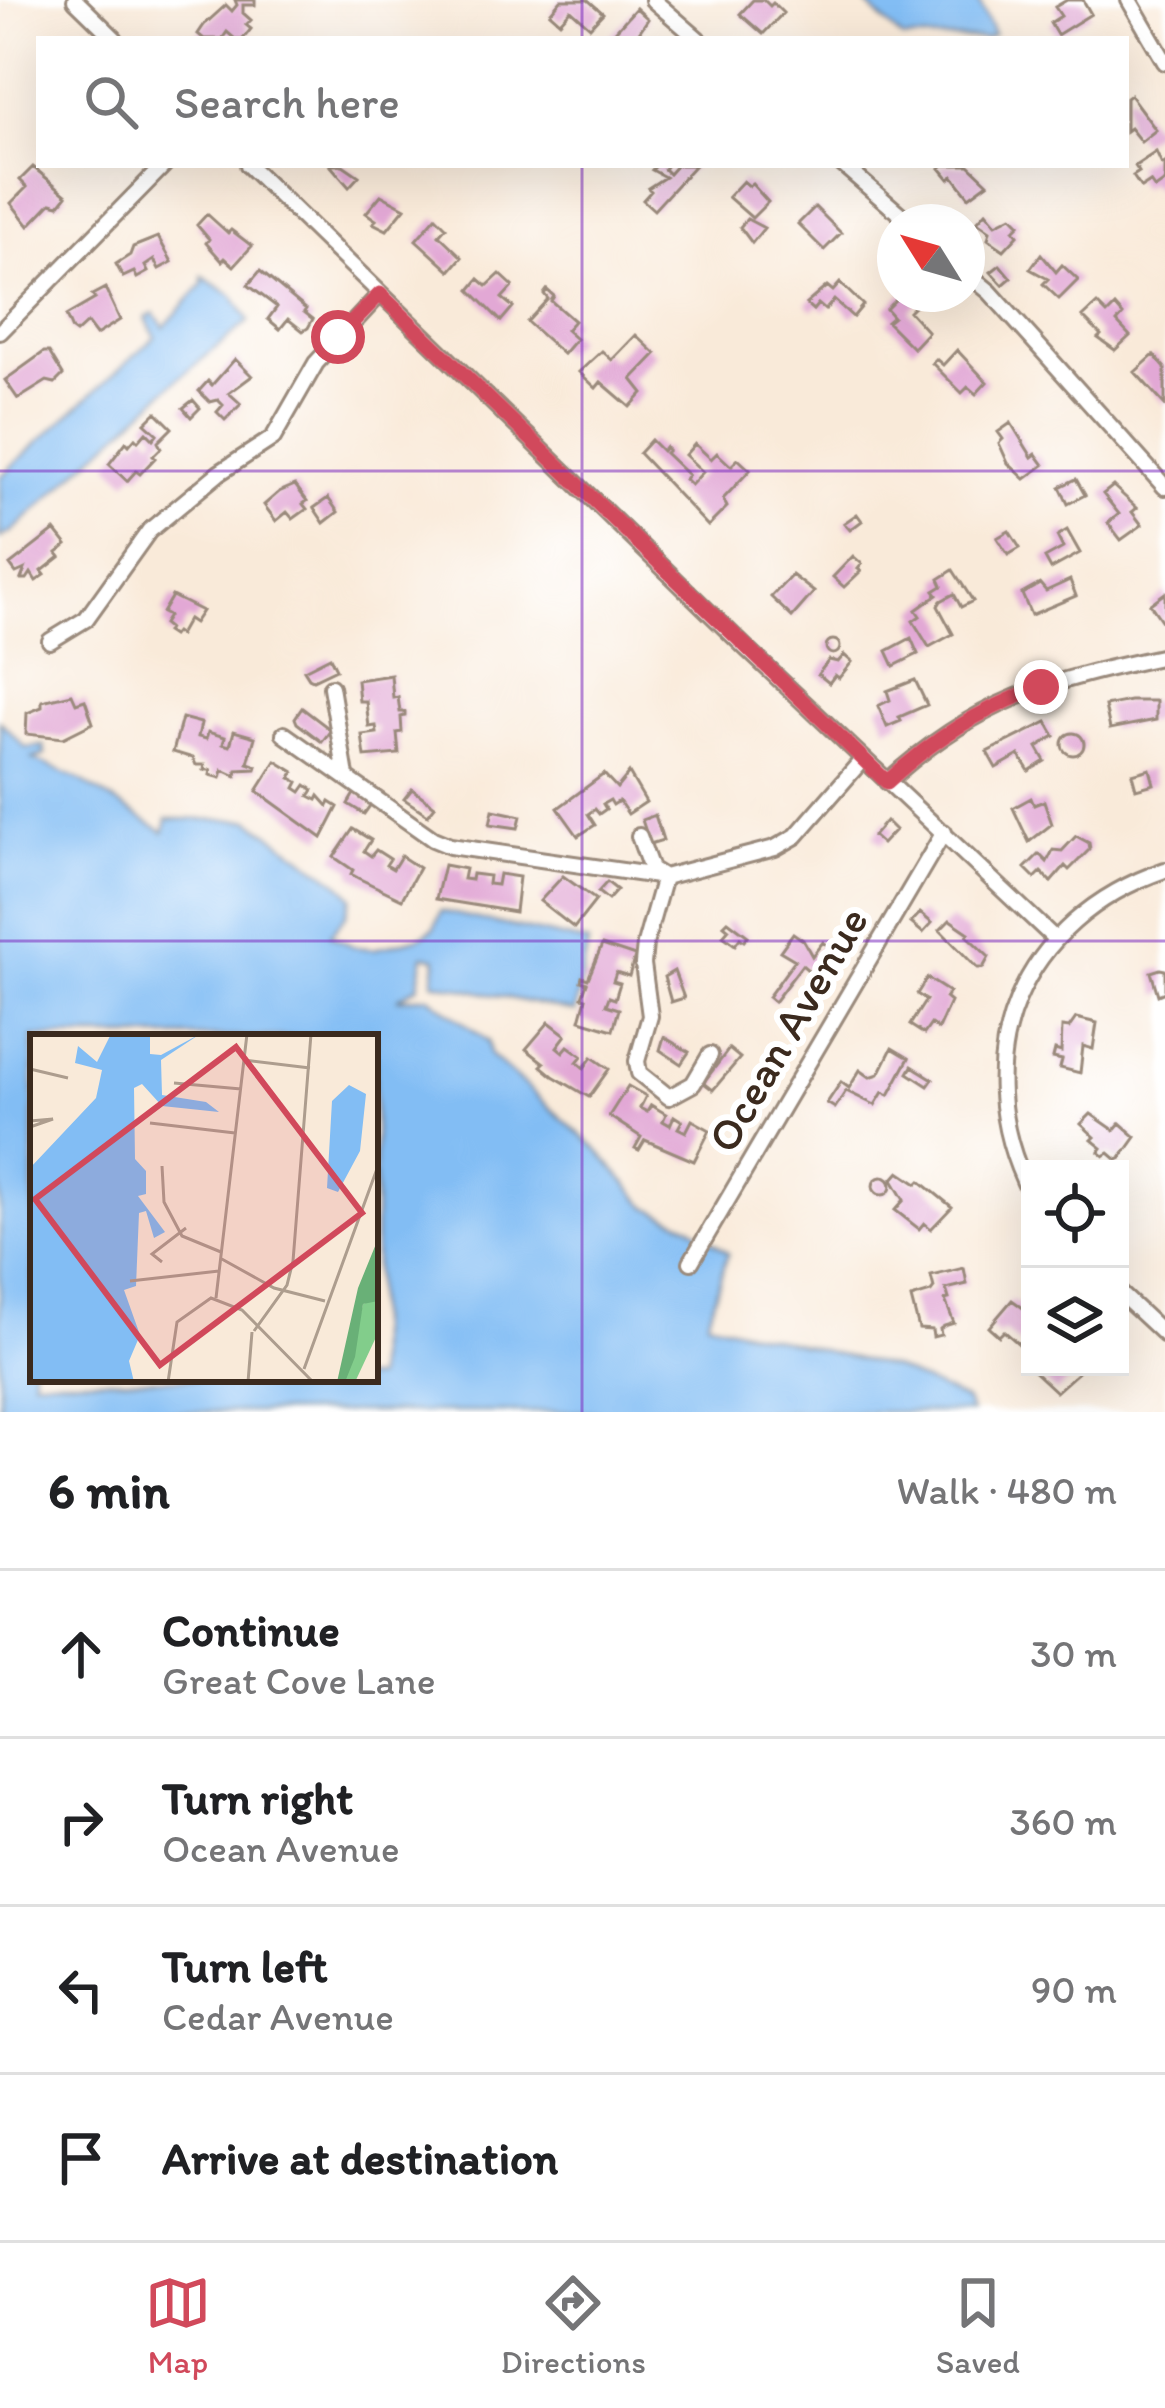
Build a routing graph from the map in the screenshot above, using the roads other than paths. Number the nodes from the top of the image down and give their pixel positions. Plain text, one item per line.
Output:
1 (653, 0) edge
2 (1129, 0) edge
3 (84, 3) edge
4 (112, 36) edge
5 (695, 36) edge
6 (1165, 62) edge
7 (161, 168) edge
8 (251, 168) edge
9 (846, 168) edge
10 (888, 204) edge
11 (985, 289) edge
12 (380, 294) junction
13 (0, 332) edge
14 (1165, 487) edge
15 (50, 641) dead end
16 (1165, 656) edge
17 (331, 687) dead end
18 (284, 734) dead end
19 (863, 759) junction
20 (346, 776) junction
21 (887, 782) junction
22 (944, 832) junction
23 (639, 836) dead end
24 (1165, 870) edge
25 (664, 878) junction
26 (1054, 938) junction
27 (710, 1055) dead end
28 (1021, 1174) edge
29 (691, 1262) dead end
30 (1129, 1301) edge
31 (1165, 1335) edge

1 - 5 street
2 - 6 street
3 - 4 street
7 - 13 street
8 - 12 street
9 - 10 street
11 - 14 street
12 - 15 street
12 - 19 street
16 - 21 street
17 - 20 street
18 - 20 street
19 - 21 street
19 - 25 street
20 - 25 street
21 - 22 street
22 - 26 street
22 - 29 street, Ocean Avenue
23 - 25 street
24 - 26 street
25 - 27 street
26 - 28 street
30 - 31 street

